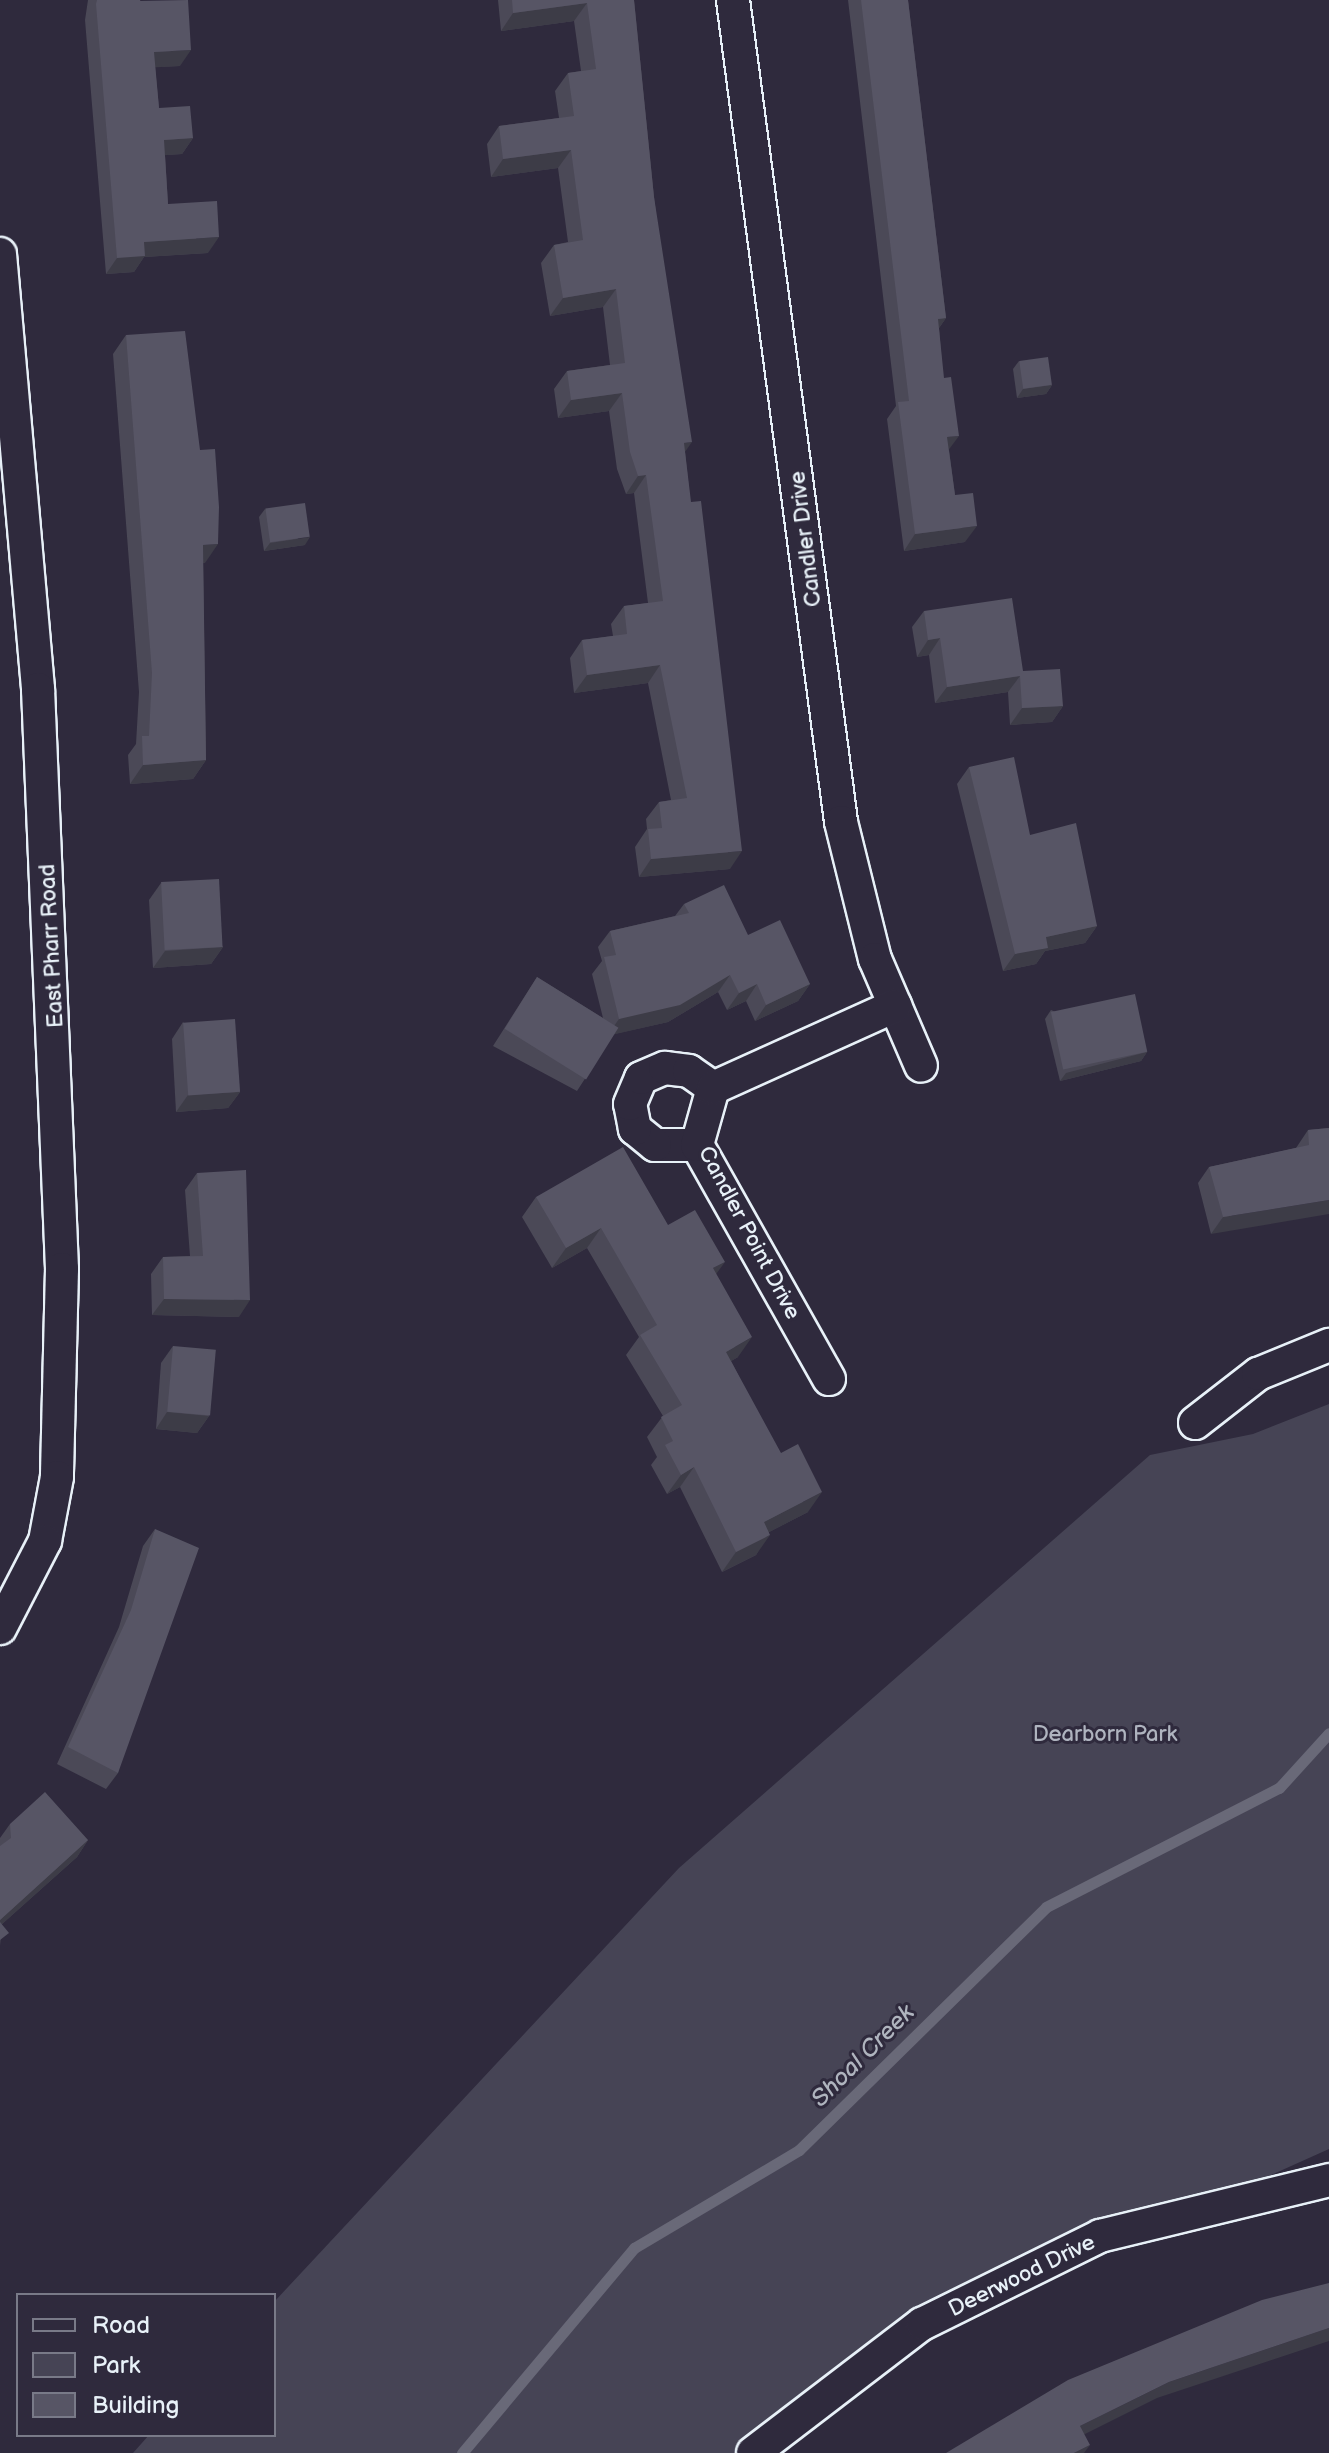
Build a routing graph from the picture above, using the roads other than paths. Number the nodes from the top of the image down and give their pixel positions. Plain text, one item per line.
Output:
1 (733, 0) edge
2 (0, 254) edge
3 (895, 1006) junction
4 (921, 1066) dead end
5 (713, 1088) junction
6 (697, 1145) junction
7 (1329, 1345) edge
8 (829, 1379) dead end
9 (1195, 1423) dead end
10 (0, 1628) edge
11 (1329, 2180) edge
12 (753, 2453) edge

1 - 3 street, Candler Drive
2 - 10 street, East Pharr Road
3 - 4 street, Candler Drive
3 - 5 street
5 - 6 street, Candler Point Drive
5 - 6 street
6 - 8 street, Candler Point Drive
7 - 9 street
11 - 12 street, Deerwood Drive

